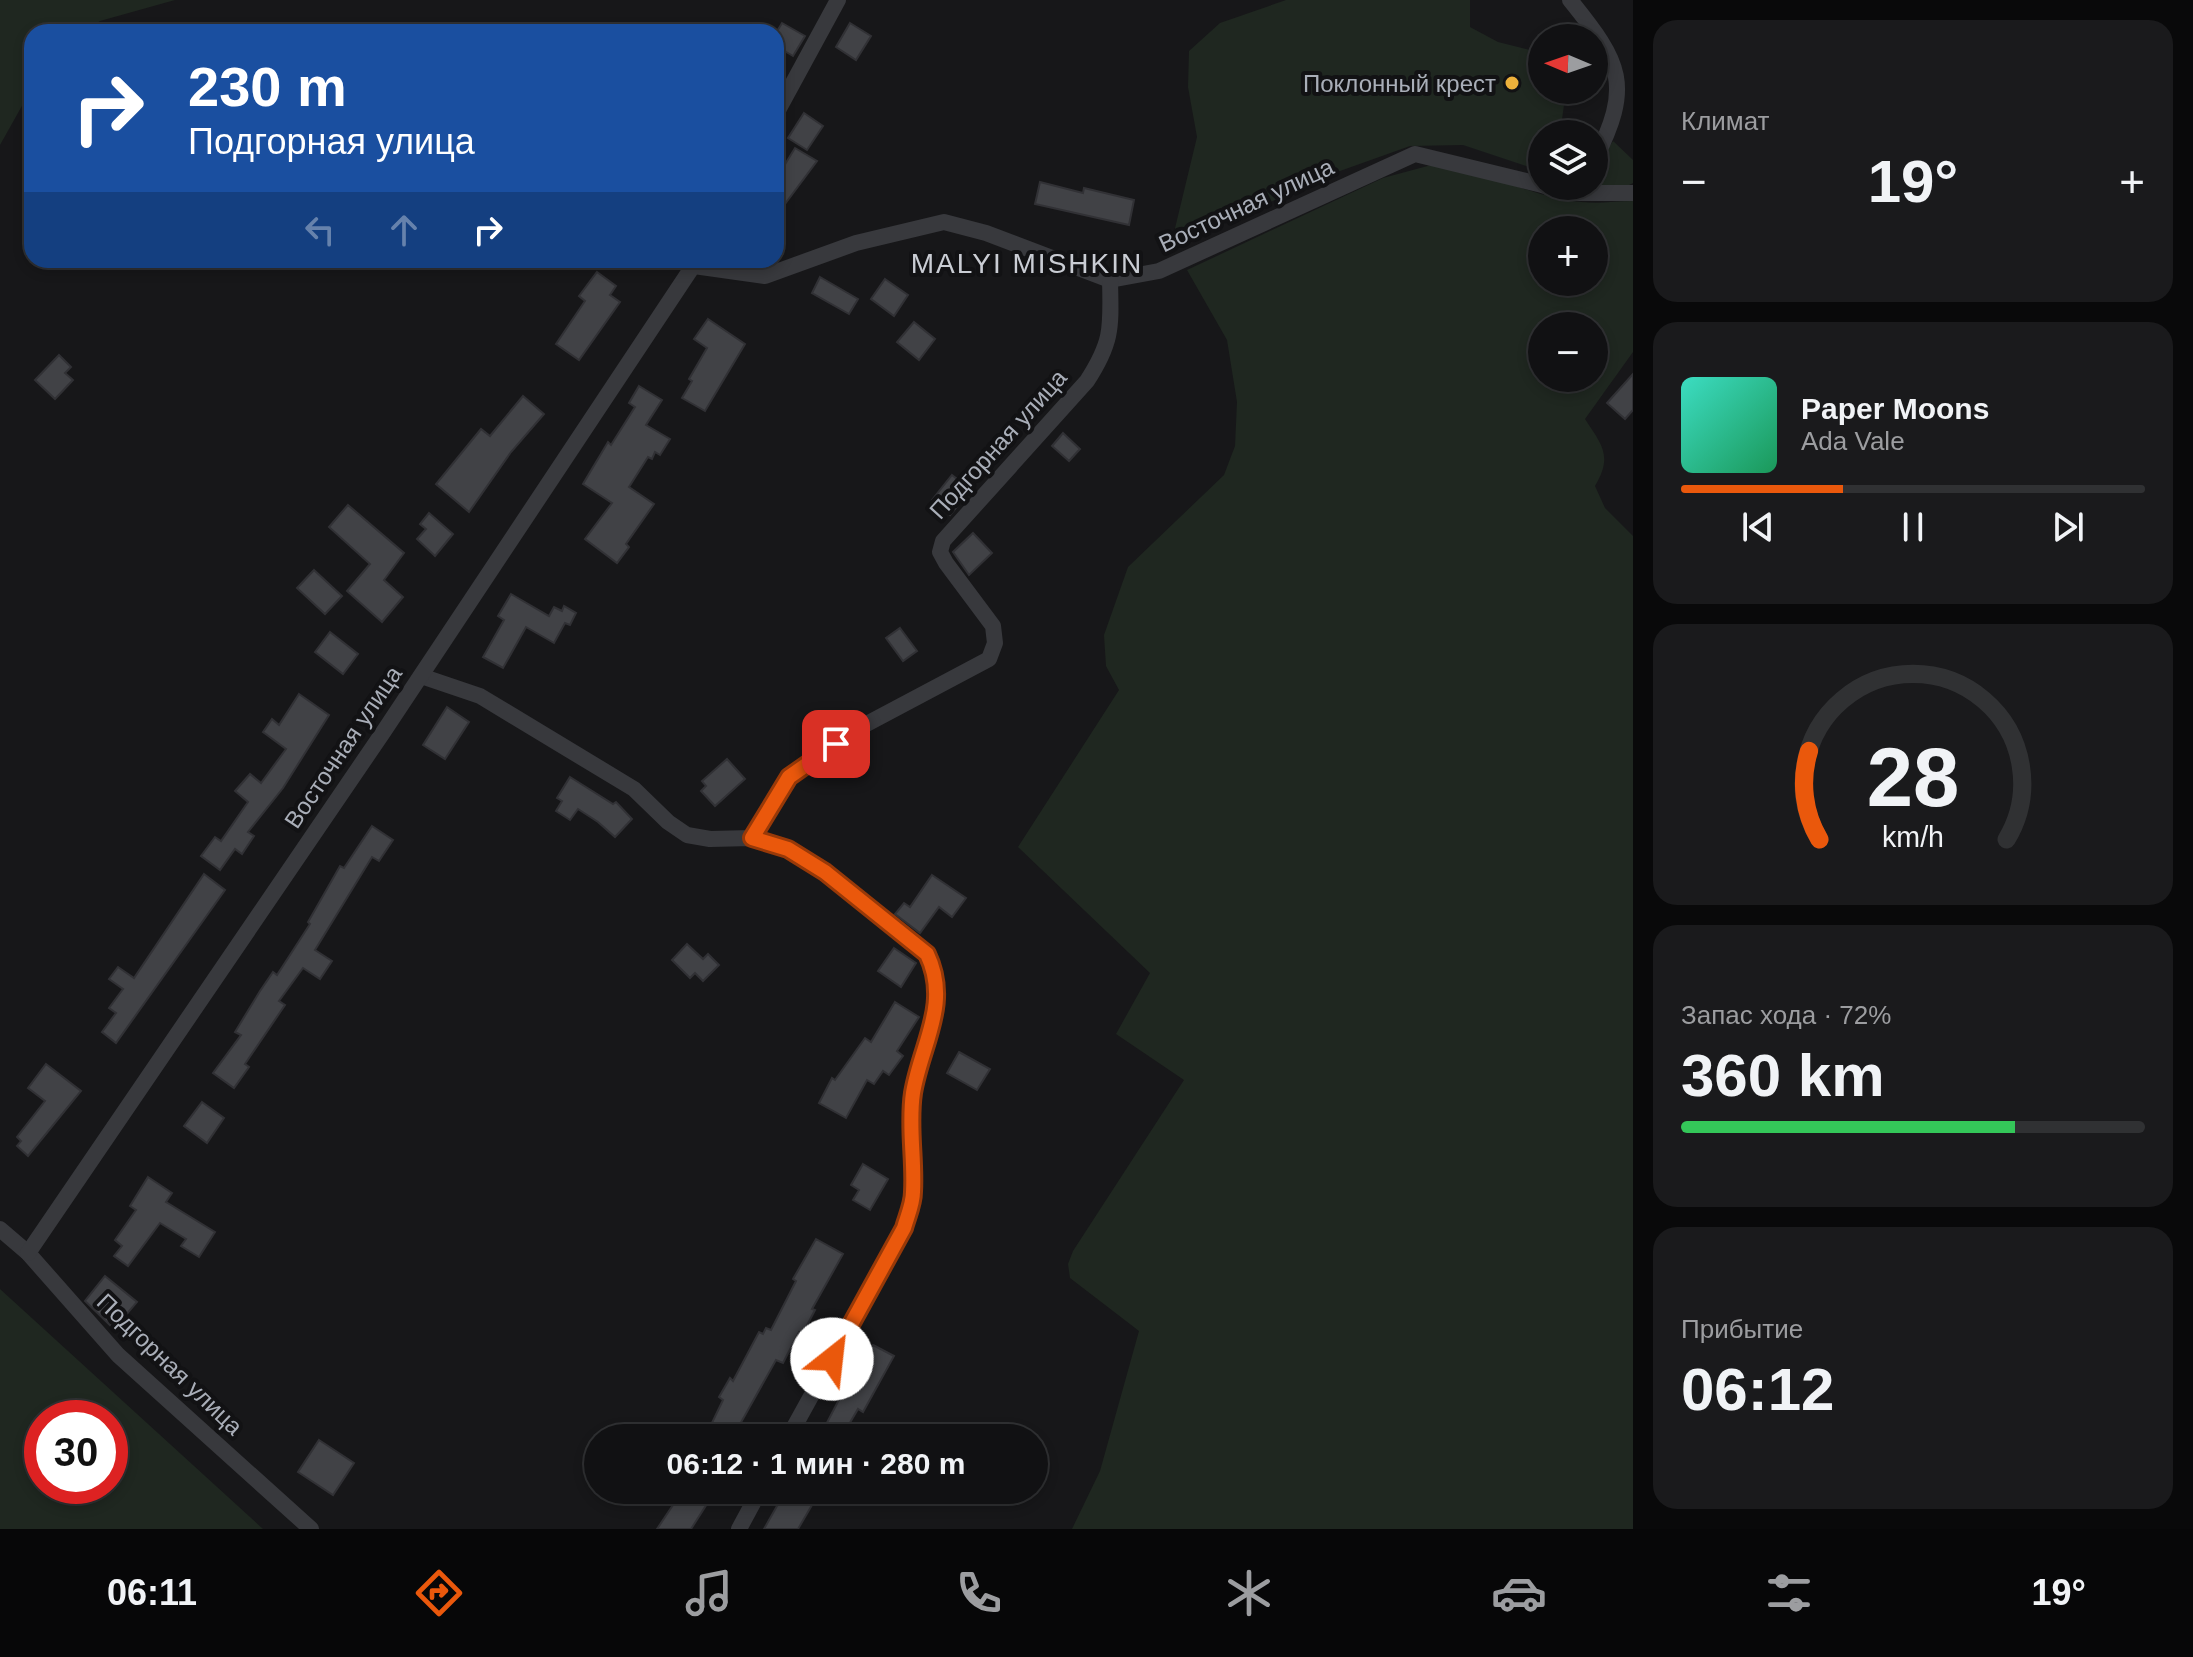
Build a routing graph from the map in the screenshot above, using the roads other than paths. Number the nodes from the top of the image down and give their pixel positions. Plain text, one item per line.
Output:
1 (838, 0) edge
2 (1570, 0) edge
3 (784, 99) edge
4 (1608, 136) edge
5 (1528, 182) edge
6 (1608, 192) edge
7 (1633, 193) edge
8 (692, 268) edge
9 (722, 268) edge
10 (1110, 280) junction
11 (421, 676) junction
12 (752, 838) junction
13 (0, 1229) edge
14 (28, 1253) junction
15 (796, 1424) edge
16 (752, 1504) edge
17 (311, 1529) edge
18 (739, 1529) edge

1 - 3 street
2 - 4 street
5 - 10 street, Восточная улица
6 - 7 street, Восточная улица
8 - 11 street, Восточная улица
9 - 10 street, Восточная улица
10 - 12 street, Подгорная улица
11 - 12 street
11 - 14 street, Восточная улица
12 - 15 street
13 - 14 street, Подгорная улица
14 - 17 street, Подгорная улица
16 - 18 street

